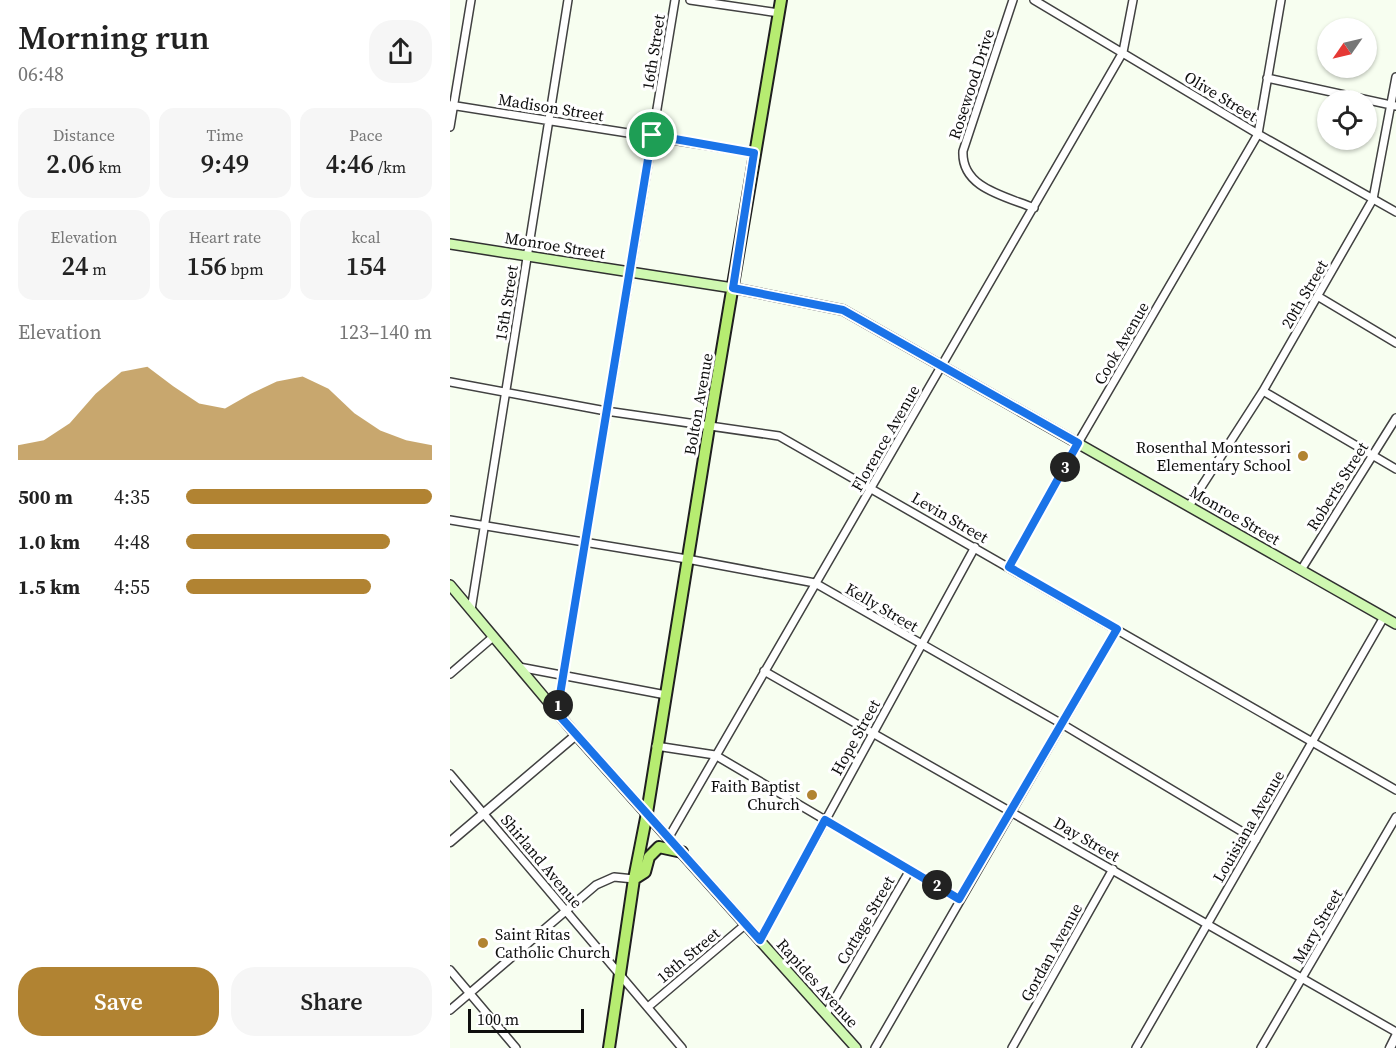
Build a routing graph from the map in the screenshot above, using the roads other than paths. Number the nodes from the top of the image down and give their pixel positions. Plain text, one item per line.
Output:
1 (471, 0) edge
2 (568, 0) edge
3 (675, 0) edge
4 (690, 0) edge
5 (781, 0) edge
6 (1013, 0) edge
7 (1034, 0) edge
8 (1133, 0) edge
9 (1281, 0) edge
10 (779, 13) junction
11 (1123, 52) junction
12 (1396, 77) edge
13 (1268, 78) junction
14 (452, 105) edge
15 (1393, 106) edge
16 (549, 120) junction
17 (450, 127) edge
18 (1258, 134) junction
19 (652, 135) junction
20 (754, 153) junction
21 (1373, 199) junction
22 (1034, 208) junction
23 (1396, 212) edge
24 (450, 244) edge
25 (527, 256) junction
26 (630, 273) junction
27 (733, 288) junction
28 (1319, 297) junction
29 (1396, 343) edge
30 (943, 365) junction
31 (450, 382) edge
32 (1263, 390) junction
33 (505, 391) junction
34 (606, 411) junction
35 (1396, 418) edge
36 (709, 427) junction
37 (1078, 443) junction
38 (1371, 455) junction
39 (1396, 469) edge
40 (872, 488) junction
41 (1189, 506) junction
42 (450, 520) edge
43 (483, 526) junction
44 (584, 543) junction
45 (975, 547) junction
46 (687, 559) junction
47 (1009, 567) junction
48 (1301, 570) junction
49 (815, 584) junction
50 (450, 585) edge
51 (471, 610) junction
52 (1384, 617) junction
53 (1396, 624) edge
54 (1117, 629) junction
55 (493, 637) junction
56 (921, 645) junction
57 (519, 667) junction
58 (764, 671) junction
59 (450, 674) edge
60 (562, 676) junction
61 (666, 695) junction
62 (557, 713) junction
63 (1062, 724) junction
64 (873, 731) junction
65 (576, 735) junction
66 (1312, 742) junction
67 (656, 746) junction
68 (715, 755) junction
69 (450, 774) edge
70 (1396, 790) edge
71 (1012, 811) junction
72 (483, 813) junction
73 (648, 813) junction
74 (1396, 817) edge
75 (825, 820) junction
76 (669, 837) junction
77 (1256, 840) junction
78 (450, 842) edge
79 (682, 852) junction
80 (1113, 869) junction
81 (910, 870) junction
82 (634, 879) junction
83 (959, 899) junction
84 (566, 910) junction
85 (746, 924) junction
86 (1208, 924) junction
87 (760, 940) junction
88 (450, 970) edge
89 (620, 974) junction
90 (1303, 978) junction
91 (470, 993) junction
92 (648, 1007) junction
93 (450, 1010) edge
94 (826, 1014) junction
95 (1396, 1034) edge
96 (516, 1048) edge
97 (609, 1048) edge
98 (682, 1048) edge
99 (856, 1048) edge
100 (875, 1048) edge
101 (1012, 1048) edge
102 (1136, 1048) edge
103 (1261, 1048) edge
104 (1390, 1048) edge

1 - 14 street
2 - 16 street, 15th Street
3 - 19 street, 16th Street
4 - 10 street
5 - 10 main road, Bolton Avenue
6 - 22 street, Rosewood Drive
7 - 11 street, Olive Street
8 - 11 street
9 - 13 street
10 - 20 main road, Bolton Avenue
11 - 18 street, Olive Street
11 - 22 street, Florence Avenue
12 - 15 street, 20th Street
13 - 15 street
13 - 18 street
14 - 16 street, Madison Street
14 - 17 street
15 - 21 street, 20th Street
16 - 19 street, Madison Street
16 - 25 street, 15th Street
18 - 21 street, Olive Street
18 - 37 street, Cook Avenue
19 - 20 street, Madison Street
19 - 26 street, 16th Street
20 - 27 main road, Bolton Avenue
21 - 23 street, Olive Street
21 - 28 street, 20th Street
22 - 30 street, Florence Avenue
24 - 25 main road, Monroe Street
25 - 26 main road, Monroe Street
25 - 33 street, 15th Street
26 - 27 main road, Monroe Street
26 - 34 street, 16th Street
27 - 30 main road, Monroe Street
27 - 36 main road, Bolton Avenue
28 - 29 street
28 - 32 street, 20th Street
30 - 37 main road, Monroe Street
30 - 40 street, Florence Avenue
31 - 33 street, Levin Street
32 - 38 street
32 - 41 street, 20th Street
33 - 34 street, Levin Street
33 - 43 street, 15th Street
34 - 36 street, Levin Street
34 - 44 street, 16th Street
35 - 38 street, Roberts Street
36 - 40 street, Levin Street
36 - 46 main road, Bolton Avenue
37 - 41 main road, Monroe Street
37 - 47 street, Cook Avenue
38 - 39 street
38 - 48 street, Roberts Street
40 - 45 street, Levin Street
40 - 49 street, Florence Avenue
41 - 48 main road, Monroe Street
42 - 43 street, Kelly Street
43 - 44 street, Kelly Street
43 - 51 street, 15th Street
44 - 46 street, Kelly Street
44 - 60 street, 16th Street
45 - 47 street, Levin Street
45 - 56 street, Hope Street
46 - 49 street, Kelly Street
46 - 61 main road, Bolton Avenue
47 - 54 street, Levin Street
48 - 52 main road, Monroe Street
49 - 56 street, Kelly Street
49 - 58 street, Florence Avenue
50 - 51 main road, Rapides Avenue
51 - 55 main road, Rapides Avenue
52 - 53 main road, Monroe Street
52 - 66 street, Louisiana Avenue
54 - 63 street
54 - 66 street, Levin Street
55 - 57 main road, Rapides Avenue
55 - 59 street
56 - 63 street, Kelly Street
56 - 64 street, Hope Street
57 - 60 street
57 - 62 main road, Rapides Avenue
58 - 64 street, Day Street
58 - 68 street, Florence Avenue
60 - 61 street
60 - 62 street, 16th Street
61 - 67 main road, Bolton Avenue
62 - 65 main road, Rapides Avenue
63 - 71 street
63 - 77 street, Kelly Street
64 - 71 street, Day Street
64 - 75 street, Hope Street
65 - 72 street
65 - 73 main road, Rapides Avenue
66 - 70 street, Levin Street
66 - 77 street, Louisiana Avenue
67 - 68 street
67 - 73 main road, Bolton Avenue
68 - 75 street
68 - 76 street, Florence Avenue
69 - 72 street, Shirland Avenue
71 - 80 street, Day Street
71 - 83 street
72 - 78 street
72 - 84 street, Shirland Avenue
73 - 76 main road, Rapides Avenue
73 - 82 main road, Bolton Avenue
74 - 90 street, Mary Street
75 - 81 street
75 - 87 street, Hope Street
76 - 79 main road, Rapides Avenue
77 - 86 street, Louisiana Avenue
79 - 82 main road
79 - 85 main road, Rapides Avenue
80 - 86 street, Day Street
80 - 101 street, Gordan Avenue
81 - 83 street
81 - 94 street, Cottage Street
82 - 84 street
82 - 89 main road, Bolton Avenue
83 - 100 street
84 - 89 street, Shirland Avenue
84 - 91 street
85 - 87 main road, Rapides Avenue
85 - 92 street, 18th Street
86 - 90 street, Day Street
86 - 102 street, Louisiana Avenue
87 - 94 main road, Rapides Avenue
88 - 91 street
89 - 92 street, Shirland Avenue
89 - 97 main road, Bolton Avenue
90 - 95 street, Day Street
90 - 103 street, Mary Street
91 - 93 street
91 - 96 street
92 - 98 street, Shirland Avenue
94 - 99 main road, Rapides Avenue
95 - 104 street

